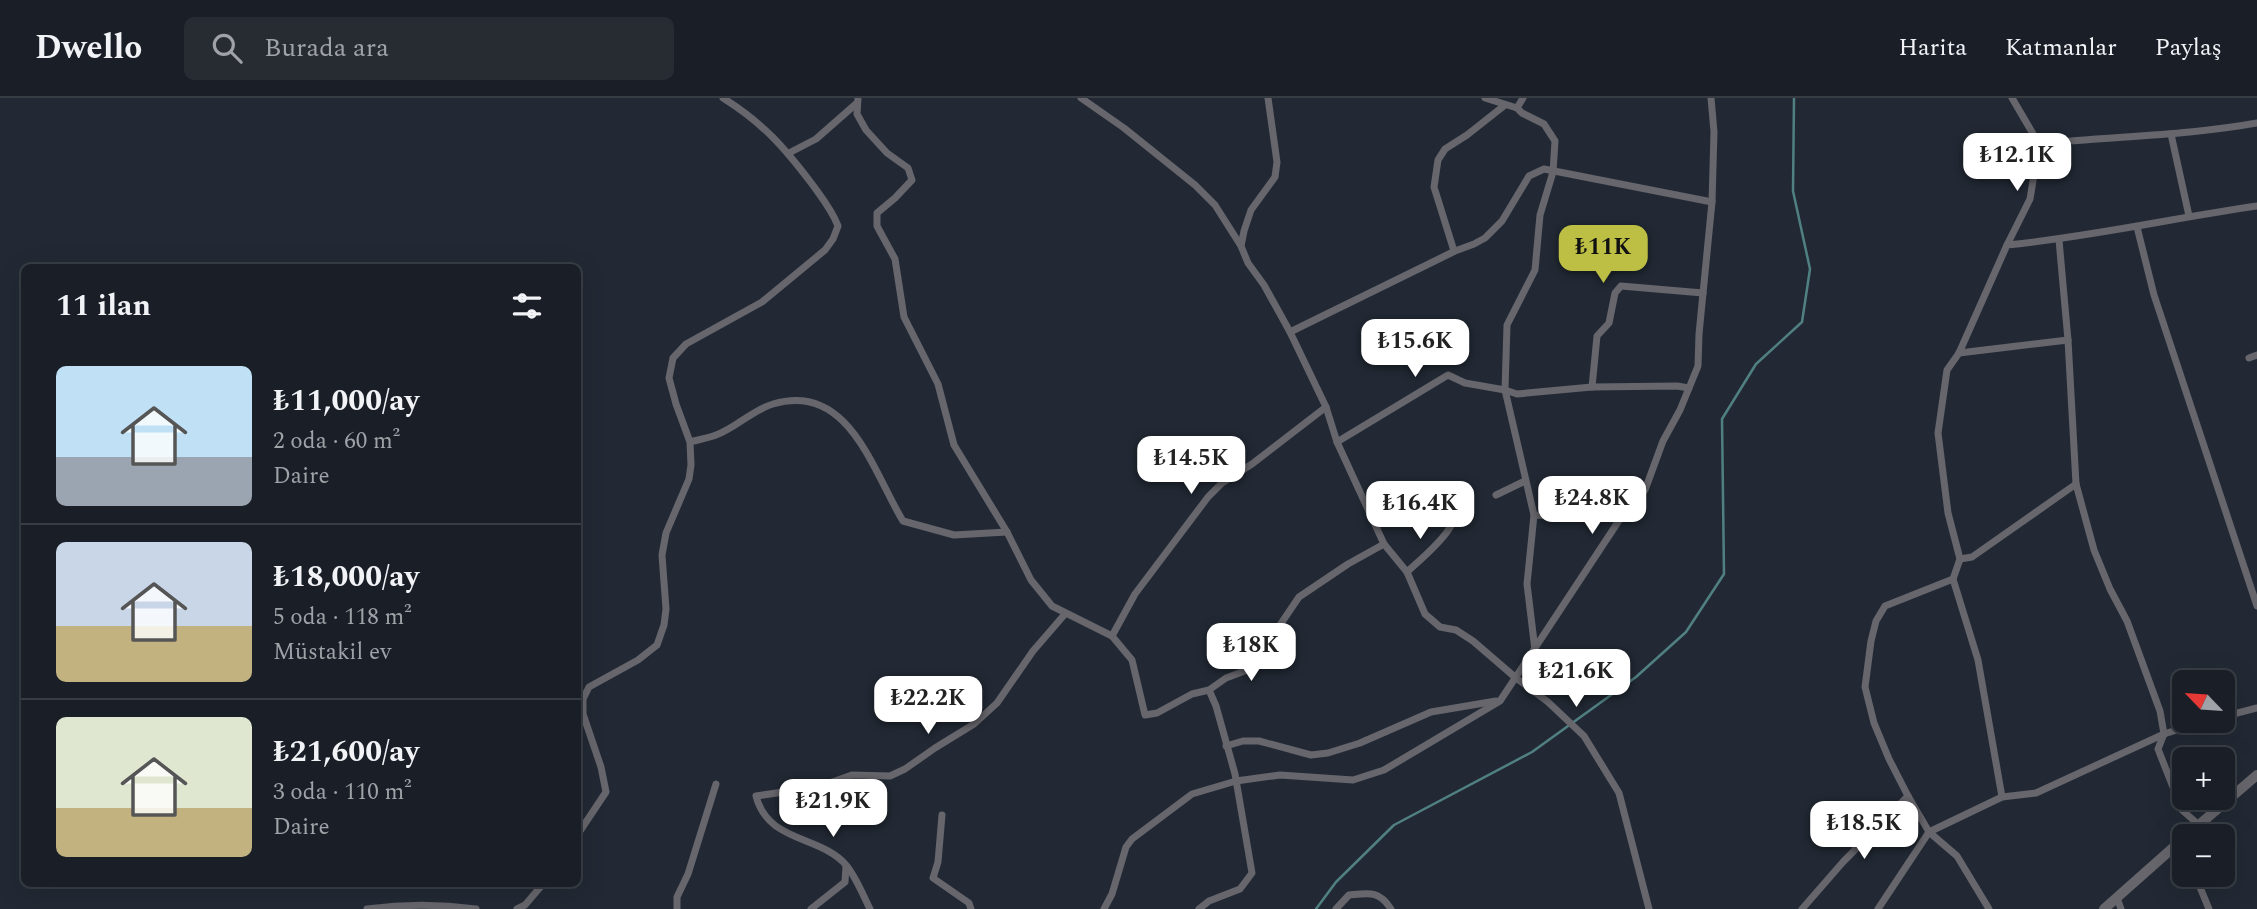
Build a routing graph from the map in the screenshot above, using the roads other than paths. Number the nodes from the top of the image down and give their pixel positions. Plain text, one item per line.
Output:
1 (723, 98) edge
2 (1081, 98) edge
3 (1268, 98) edge
4 (1485, 98) edge
5 (1523, 98) edge
6 (1711, 98) edge
7 (2012, 98) edge
8 (857, 101) edge
9 (1505, 104) junction
10 (1517, 108) junction
11 (2257, 123) edge
12 (2171, 134) junction
13 (2039, 144) junction
14 (789, 153) junction
15 (1553, 172) junction
16 (1712, 202) junction
17 (2257, 206) edge
18 (2189, 216) junction
19 (2137, 227) junction
20 (2059, 240) junction
21 (2007, 245) junction
22 (1241, 246) junction
23 (1454, 251) junction
24 (1703, 293) junction
25 (1290, 332) junction
26 (2068, 340) junction
27 (1959, 354) junction
28 (1592, 387) junction
29 (1689, 388) junction
30 (1505, 390) junction
31 (1326, 407) junction
32 (690, 442) junction
33 (1338, 442) junction
34 (1525, 481) junction
35 (2076, 484) junction
36 (1462, 486) dead end
37 (1496, 495) dead end
38 (1534, 515) junction
39 (1620, 519) junction
40 (1007, 532) junction
41 (1384, 544) junction
42 (1960, 559) junction
43 (1407, 572) junction
44 (1953, 579) junction
45 (2254, 585) edge
46 (2257, 606) edge
47 (1065, 614) junction
48 (1112, 636) junction
49 (1535, 650) junction
50 (1516, 678) junction
51 (1209, 690) junction
52 (1500, 701) junction
53 (2257, 708) edge
54 (2235, 714) edge
55 (2172, 731) edge
56 (2164, 734) junction
57 (1226, 746) junction
58 (2257, 775) edge
59 (1237, 781) junction
60 (716, 784) dead end
61 (1908, 796) junction
62 (2002, 797) junction
63 (942, 815) dead end
64 (2198, 824) edge
65 (2200, 824) edge
66 (581, 830) edge
67 (1929, 832) junction
68 (2172, 851) edge
69 (846, 865) junction
70 (540, 887) edge
71 (2201, 887) edge
72 (2117, 898) junction
73 (367, 909) edge
74 (475, 909) edge
75 (517, 909) edge
76 (677, 909) edge
77 (811, 909) edge
78 (870, 909) edge
79 (971, 909) edge
80 (1104, 909) edge
81 (1199, 909) edge
82 (1336, 909) edge
83 (1391, 909) edge
84 (1649, 909) edge
85 (1802, 909) edge
86 (1878, 909) edge
87 (1989, 909) edge
88 (2104, 909) edge
89 (2121, 909) edge
90 (2209, 909) edge

1 - 14 street
2 - 22 street
3 - 22 street
4 - 9 street
5 - 10 street
6 - 16 street
7 - 13 street
8 - 14 street
8 - 40 street
9 - 10 street
9 - 23 street
10 - 15 street
11 - 12 street
12 - 13 street
12 - 18 street
13 - 21 street
14 - 32 street
15 - 16 street
15 - 23 street
15 - 30 street
16 - 24 street
17 - 18 street
18 - 19 street
19 - 20 street
19 - 45 street
20 - 21 street
20 - 26 street
21 - 27 street
22 - 25 street
23 - 25 street
24 - 28 street
24 - 29 street
25 - 31 street
26 - 27 street
26 - 35 street
27 - 42 street
28 - 29 street
28 - 30 street
29 - 39 street
30 - 33 street
30 - 34 street
31 - 33 street
31 - 48 street
32 - 40 street
32 - 66 street
33 - 41 street
34 - 37 street
34 - 38 street
35 - 42 street
35 - 56 street
36 - 43 street
38 - 39 street
38 - 49 street
39 - 49 street
40 - 47 street
41 - 43 street
41 - 51 street
42 - 44 street
43 - 50 street
44 - 61 street
44 - 62 street
45 - 46 street
47 - 48 street
47 - 69 street
48 - 51 street
49 - 50 street
50 - 52 street
50 - 84 street
51 - 57 street
52 - 57 street
52 - 59 street
53 - 54 street
55 - 56 street
56 - 62 street
56 - 64 street
57 - 59 street
58 - 65 street
59 - 80 street
59 - 81 street
60 - 76 street
61 - 67 street
61 - 85 street
62 - 67 street
63 - 79 street
67 - 86 street
67 - 87 street
68 - 72 street
69 - 77 street
69 - 78 street
70 - 75 street
71 - 90 street
72 - 88 street
72 - 89 street
73 - 74 street
82 - 83 street

